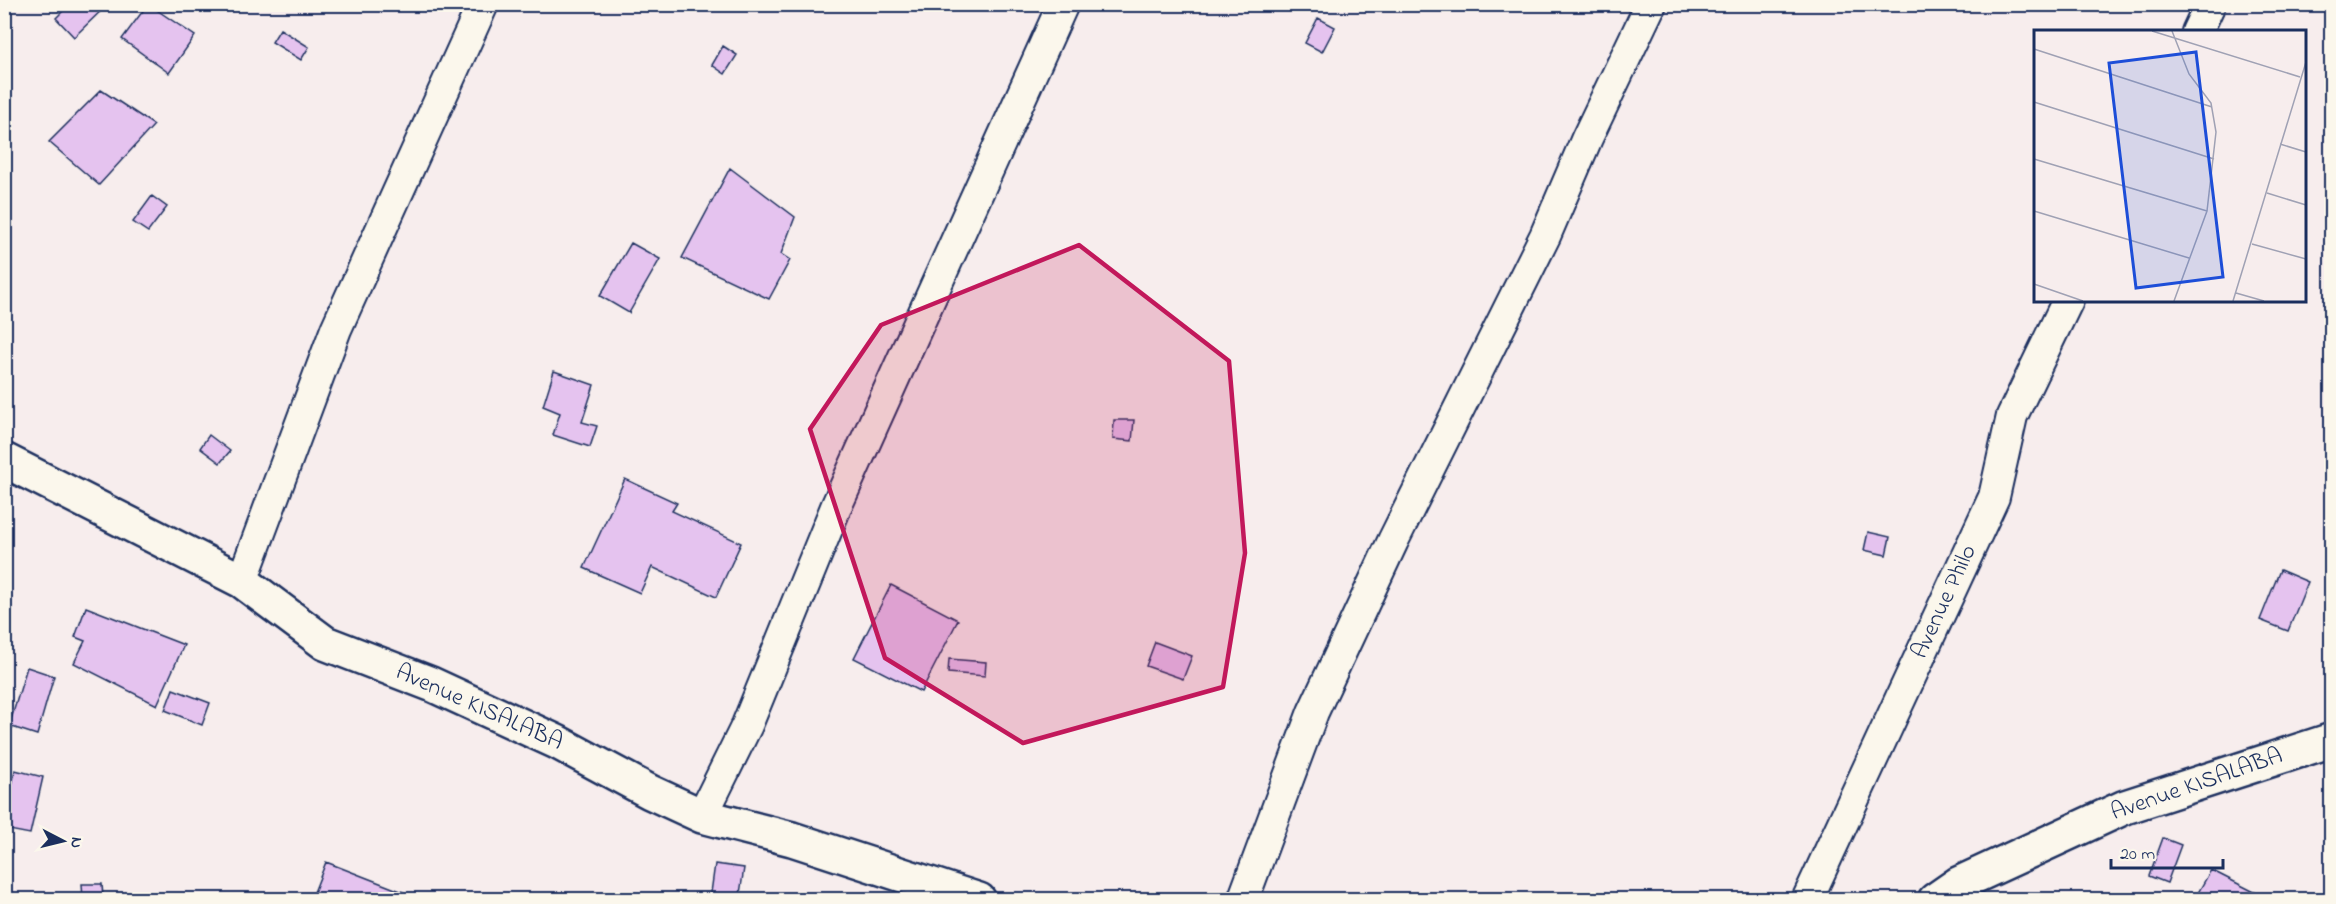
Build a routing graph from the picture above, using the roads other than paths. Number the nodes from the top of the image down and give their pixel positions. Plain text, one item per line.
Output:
1 (483, 4) edge
2 (1063, 4) edge
3 (1651, 4) edge
4 (2210, 4) edge
5 (2198, 30) edge
6 (2067, 302) edge
7 (4, 460) edge
8 (242, 581) junction
9 (2331, 740) edge
10 (702, 816) junction
11 (979, 900) edge
12 (1244, 900) edge
13 (1807, 900) edge
14 (1935, 900) edge

1 - 8 street
2 - 10 street
3 - 12 street
4 - 5 street
6 - 13 street, Avenue Philo
7 - 8 street, Avenue KISALABA
8 - 10 street, Avenue KISALABA
9 - 14 street, Avenue KISALABA
10 - 11 street, Avenue KISALABA

